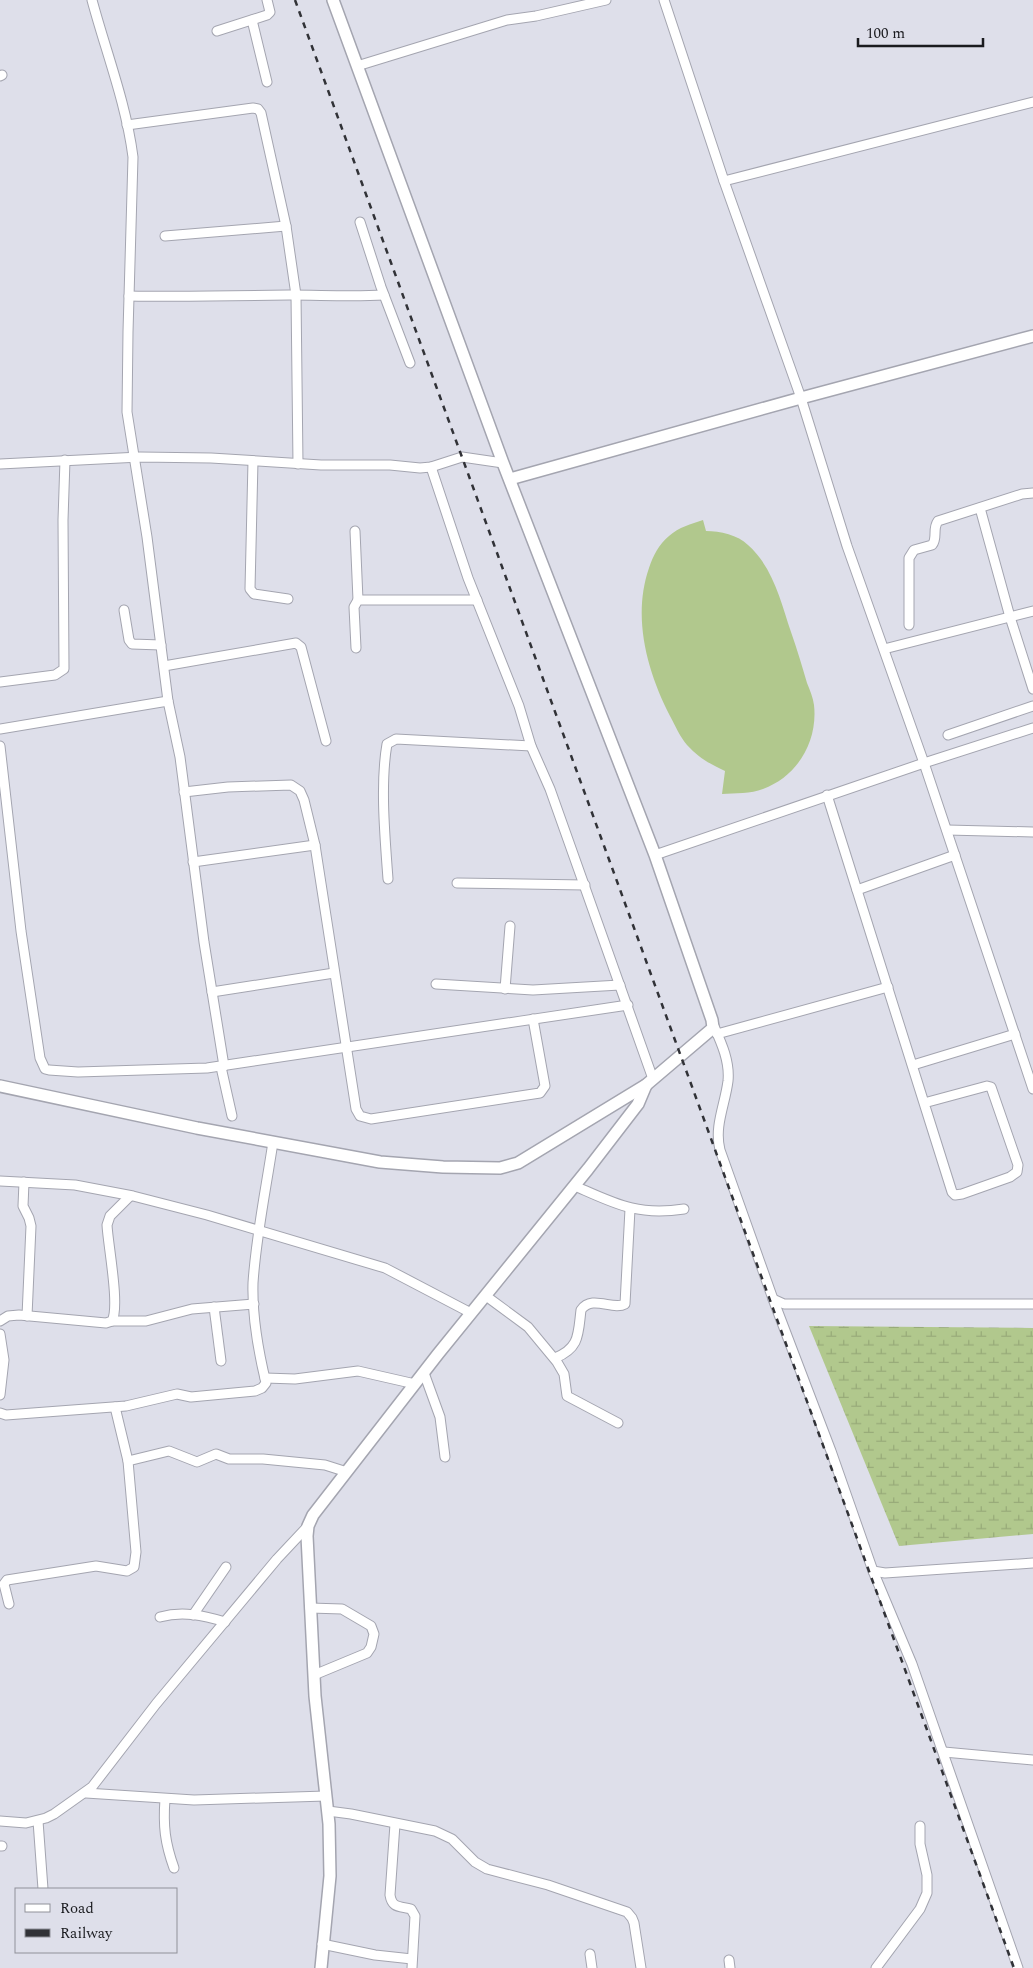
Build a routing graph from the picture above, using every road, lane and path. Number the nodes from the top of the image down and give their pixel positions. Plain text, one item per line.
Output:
1 (92, 0) edge
2 (267, 0) edge
3 (333, 0) edge
4 (601, 0) edge
5 (664, 0) edge
6 (252, 20) junction
7 (216, 31) dead end
8 (357, 66) junction
9 (267, 82) dead end
10 (1033, 102) edge
11 (127, 125) junction
12 (724, 181) junction
13 (360, 222) dead end
14 (286, 226) junction
15 (165, 236) dead end
16 (296, 295) junction
17 (384, 295) junction
18 (129, 296) junction
19 (1033, 336) edge
20 (410, 364) dead end
21 (800, 398) junction
22 (136, 457) junction
23 (65, 460) junction
24 (253, 461) junction
25 (503, 463) junction
26 (0, 464) edge
27 (298, 464) junction
28 (431, 466) junction
29 (510, 479) junction
30 (1033, 494) edge
31 (980, 508) junction
32 (355, 532) dead end
33 (288, 599) dead end
34 (358, 600) junction
35 (477, 600) junction
36 (124, 610) dead end
37 (1033, 611) edge
38 (1010, 617) junction
39 (909, 625) dead end
40 (161, 645) junction
41 (356, 648) dead end
42 (884, 649) junction
43 (164, 666) junction
44 (0, 682) edge
45 (1033, 689) edge
46 (168, 701) junction
47 (1033, 706) edge
48 (1033, 728) edge
49 (0, 730) edge
50 (948, 735) dead end
51 (326, 741) dead end
52 (0, 746) edge
53 (531, 746) junction
54 (924, 763) junction
55 (184, 792) junction
56 (828, 795) junction
57 (946, 830) junction
58 (1033, 832) edge
59 (316, 845) junction
60 (654, 855) junction
61 (955, 855) junction
62 (193, 862) junction
63 (388, 879) dead end
64 (457, 882) dead end
65 (585, 885) junction
66 (857, 890) junction
67 (510, 926) dead end
68 (334, 973) junction
69 (436, 984) dead end
70 (620, 985) junction
71 (888, 987) junction
72 (505, 989) junction
73 (212, 992) junction
74 (628, 1005) junction
75 (533, 1019) junction
76 (715, 1029) junction
77 (1014, 1034) junction
78 (345, 1048) junction
79 (913, 1065) junction
80 (223, 1066) junction
81 (649, 1082) junction
82 (0, 1086) edge
83 (1033, 1089) edge
84 (924, 1103) junction
85 (232, 1116) dead end
86 (273, 1142) junction
87 (0, 1181) edge
88 (24, 1182) junction
89 (575, 1186) junction
90 (130, 1196) junction
91 (630, 1209) junction
92 (684, 1209) dead end
93 (259, 1231) junction
94 (486, 1296) junction
95 (773, 1299) junction
96 (254, 1304) junction
97 (1033, 1304) edge
98 (214, 1307) junction
99 (471, 1314) junction
100 (27, 1316) junction
101 (112, 1321) junction
102 (0, 1322) edge
103 (0, 1334) edge
104 (555, 1358) junction
105 (222, 1361) dead end
106 (424, 1373) junction
107 (2, 1374) edge
108 (265, 1378) junction
109 (415, 1384) junction
110 (0, 1395) edge
111 (115, 1407) junction
112 (0, 1413) edge
113 (618, 1423) dead end
114 (445, 1457) dead end
115 (128, 1461) junction
116 (347, 1472) junction
117 (308, 1526) junction
118 (1033, 1563) edge
119 (226, 1567) dead end
120 (873, 1571) junction
121 (9, 1604) dead end
122 (310, 1608) junction
123 (193, 1615) junction
124 (160, 1617) dead end
125 (225, 1622) junction
126 (314, 1675) junction
127 (944, 1752) junction
128 (1033, 1760) edge
129 (86, 1793) junction
130 (326, 1796) junction
131 (164, 1799) junction
132 (328, 1811) junction
133 (38, 1821) junction
134 (0, 1822) edge
135 (395, 1824) junction
136 (920, 1826) dead end
137 (174, 1868) dead end
138 (43, 1888) edge
139 (322, 1944) junction
140 (590, 1954) dead end
141 (412, 1963) edge
142 (321, 1968) edge
143 (592, 1968) edge
144 (641, 1968) edge
145 (876, 1968) edge
146 (1018, 1968) edge

1 - 11 street
2 - 6 street
3 - 8 main road
4 - 8 street
5 - 12 street
6 - 7 street
6 - 9 street
8 - 25 main road
10 - 12 street
11 - 14 street
11 - 18 street
12 - 21 street
13 - 17 street
14 - 15 street
14 - 16 street
16 - 17 street
16 - 18 street
16 - 27 street
17 - 20 street
18 - 22 street
19 - 21 main road
21 - 29 main road
21 - 42 street
22 - 23 street
22 - 24 street
22 - 40 street
23 - 26 street
23 - 44 street
24 - 27 street
24 - 33 street
25 - 28 street
25 - 29 main road
27 - 28 street
28 - 35 street
29 - 60 main road
30 - 31 street
31 - 38 street
31 - 39 street
32 - 34 street
34 - 35 street
34 - 41 street
35 - 53 street
36 - 40 street
37 - 38 street
38 - 42 street
38 - 45 street
40 - 43 street
42 - 54 street
43 - 46 street
43 - 51 street
46 - 49 street
46 - 55 street
47 - 50 street
48 - 54 street
52 - 80 street
53 - 63 street
53 - 65 street
54 - 56 street
54 - 57 street
55 - 59 street
55 - 62 street
56 - 60 street
56 - 66 street
57 - 58 street
57 - 61 street
59 - 62 street
59 - 68 street
60 - 76 main road
61 - 66 street
61 - 77 street
62 - 73 street
64 - 65 street
65 - 70 street
66 - 71 street
67 - 72 street
68 - 73 street
68 - 78 street
69 - 72 street
70 - 72 street
70 - 74 street
71 - 76 street
71 - 79 street
73 - 80 street
74 - 75 street
74 - 81 street
75 - 78 street
75 - 78 street
76 - 81 main road
76 - 95 street
77 - 79 street
77 - 83 street
78 - 80 street
79 - 84 street
80 - 85 street
81 - 86 main road
81 - 89 main road
82 - 86 main road
84 - 84 street
86 - 93 street
87 - 88 street
88 - 90 street
88 - 100 street
89 - 91 street
89 - 94 main road
90 - 93 street
90 - 101 street
91 - 92 street
91 - 104 street
93 - 96 street
93 - 99 street
94 - 99 main road
94 - 104 street
95 - 97 street
95 - 120 street
96 - 98 street
96 - 108 street
98 - 101 street
98 - 105 street
99 - 106 main road
100 - 101 street
100 - 102 street
103 - 107 street
104 - 113 street
106 - 109 main road
106 - 114 street
107 - 110 street
108 - 109 street
108 - 111 street
109 - 116 main road
111 - 112 street
111 - 115 street
115 - 116 street
115 - 121 street
116 - 117 main road
117 - 122 main road
117 - 125 street
118 - 120 street
119 - 123 street
120 - 127 street
122 - 126 main road
122 - 126 street
123 - 124 street
123 - 125 street
125 - 129 street
126 - 130 main road
127 - 128 street
127 - 146 street
129 - 131 street
129 - 133 street
130 - 131 street
130 - 132 main road
131 - 137 street
132 - 135 street
132 - 139 main road
133 - 134 street
133 - 138 street
135 - 141 street
135 - 144 street
136 - 145 street
139 - 141 street
139 - 142 main road
140 - 143 street

